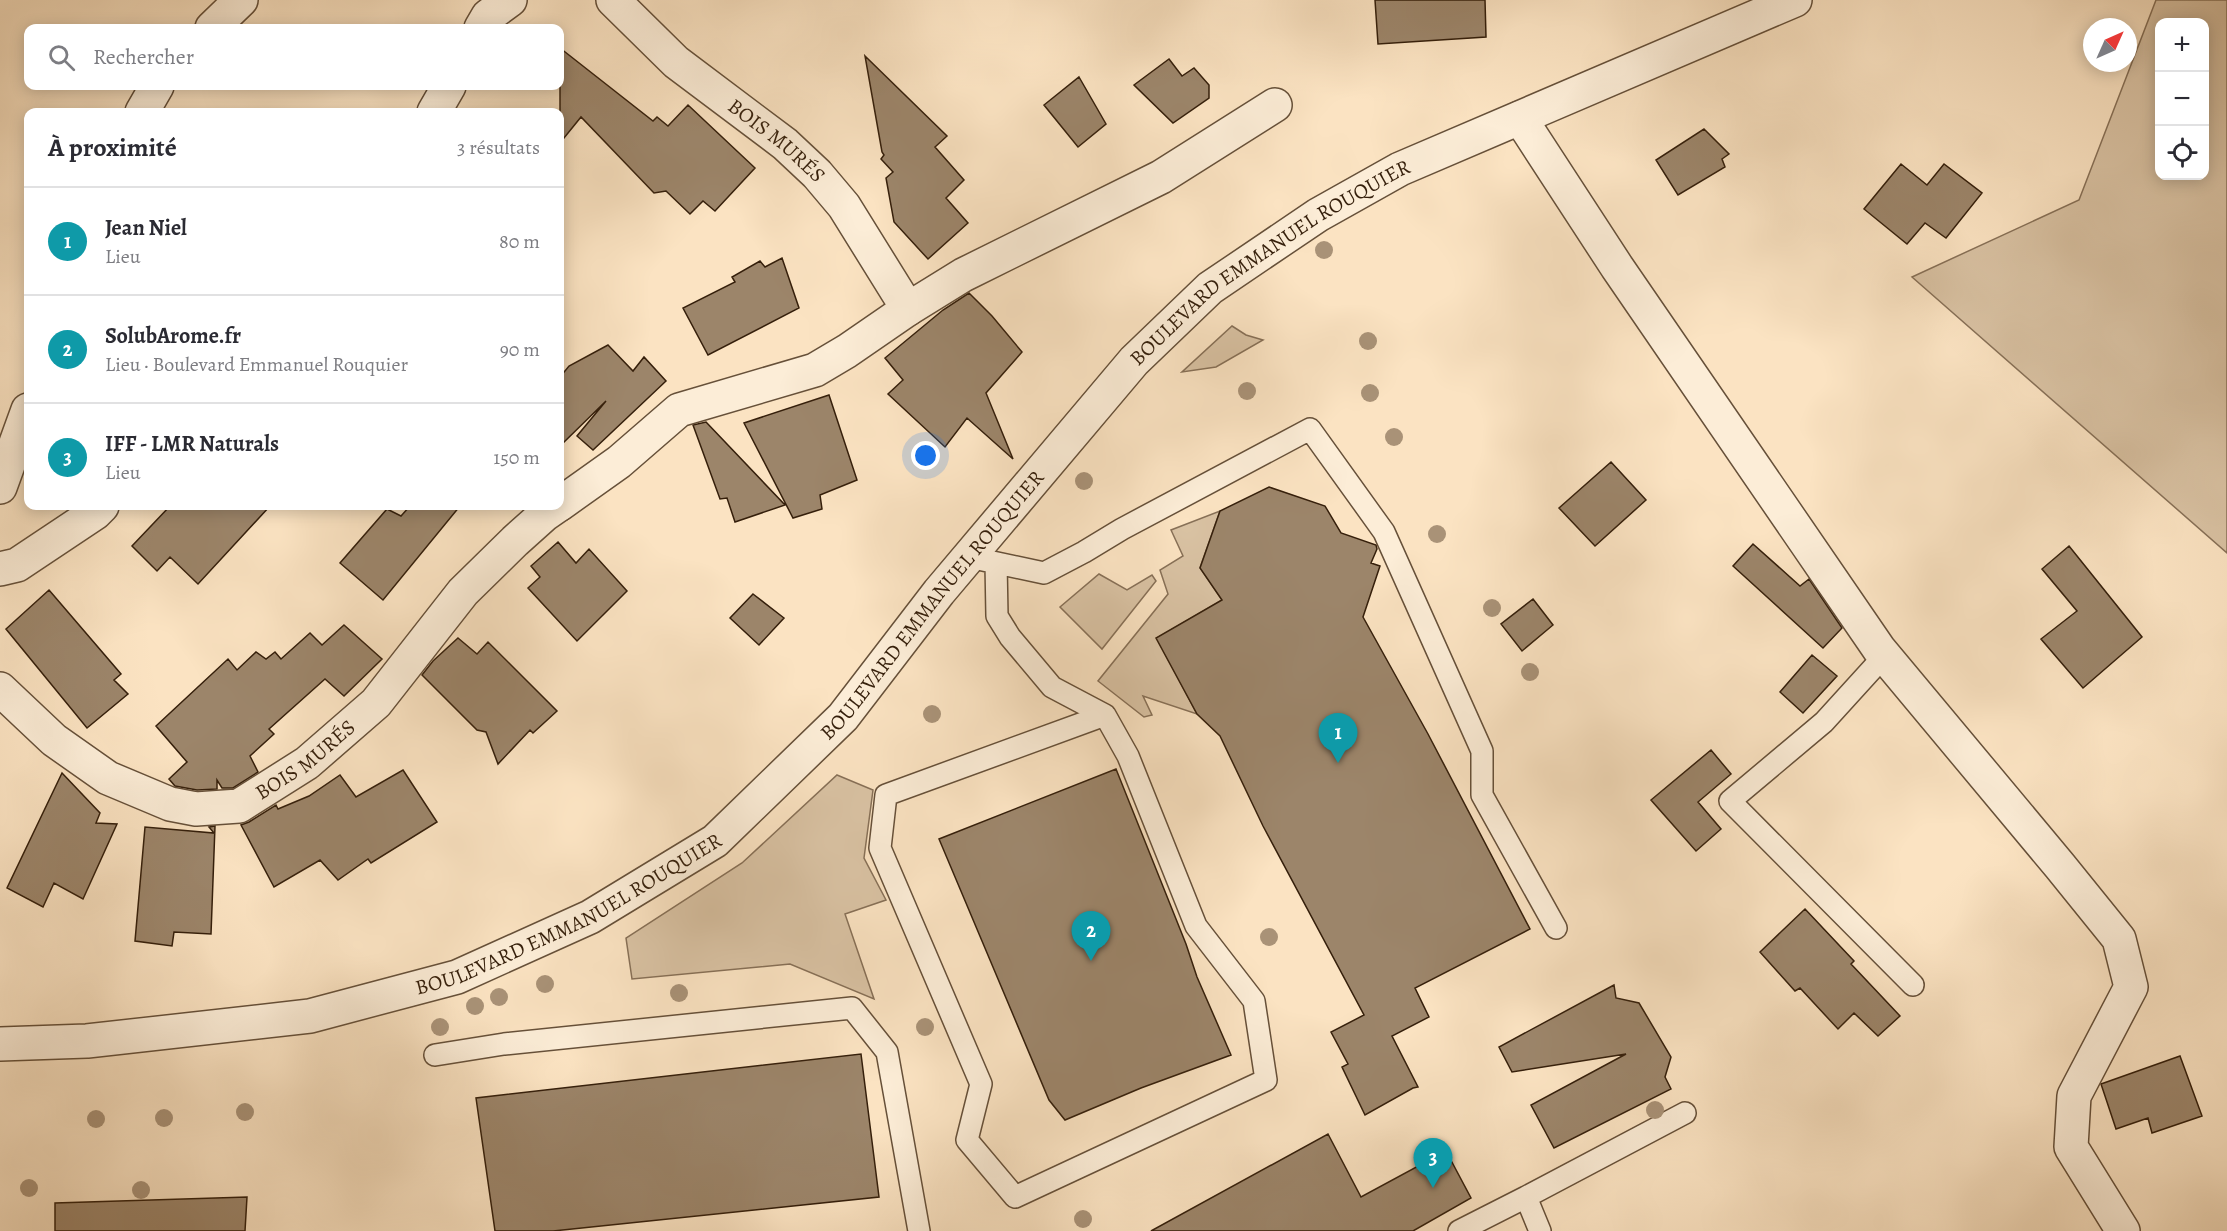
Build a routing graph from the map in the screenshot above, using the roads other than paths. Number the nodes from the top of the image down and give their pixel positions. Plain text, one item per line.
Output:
1 (241, 0) edge
2 (510, 0) edge
3 (613, 0) edge
4 (1795, 0) edge
5 (216, 24) edge
6 (483, 24) edge
7 (156, 90) edge
8 (447, 90) edge
9 (1275, 105) dead end
10 (144, 108) edge
11 (436, 108) edge
12 (1520, 118) junction
13 (908, 309) junction
14 (24, 421) edge
15 (0, 487) edge
16 (564, 501) edge
17 (98, 510) edge
18 (552, 510) edge
19 (982, 560) junction
20 (0, 569) edge
21 (1884, 656) junction
22 (0, 689) edge
23 (1105, 715) junction
24 (1556, 928) dead end
25 (1912, 985) dead end
26 (0, 1044) edge
27 (435, 1055) dead end
28 (1684, 1113) dead end
29 (1526, 1197) junction
30 (919, 1231) edge
31 (1459, 1231) edge
32 (1540, 1231) edge
33 (2123, 1231) edge

1 - 5 street
2 - 6 street
3 - 13 street, BOIS MURÉS
4 - 12 street, BOULEVARD EMMANUEL ROUQUIER
7 - 10 street
8 - 11 street
9 - 13 street, BOIS MURÉS
12 - 19 street, BOULEVARD EMMANUEL ROUQUIER
12 - 21 street
13 - 16 street, BOIS MURÉS
14 - 15 street
17 - 20 street
18 - 22 street, BOIS MURÉS
19 - 23 lane
19 - 24 lane
19 - 26 street, BOULEVARD EMMANUEL ROUQUIER
21 - 25 lane
21 - 33 street
23 - 23 lane
27 - 30 lane
28 - 29 lane
29 - 31 lane
29 - 32 lane

